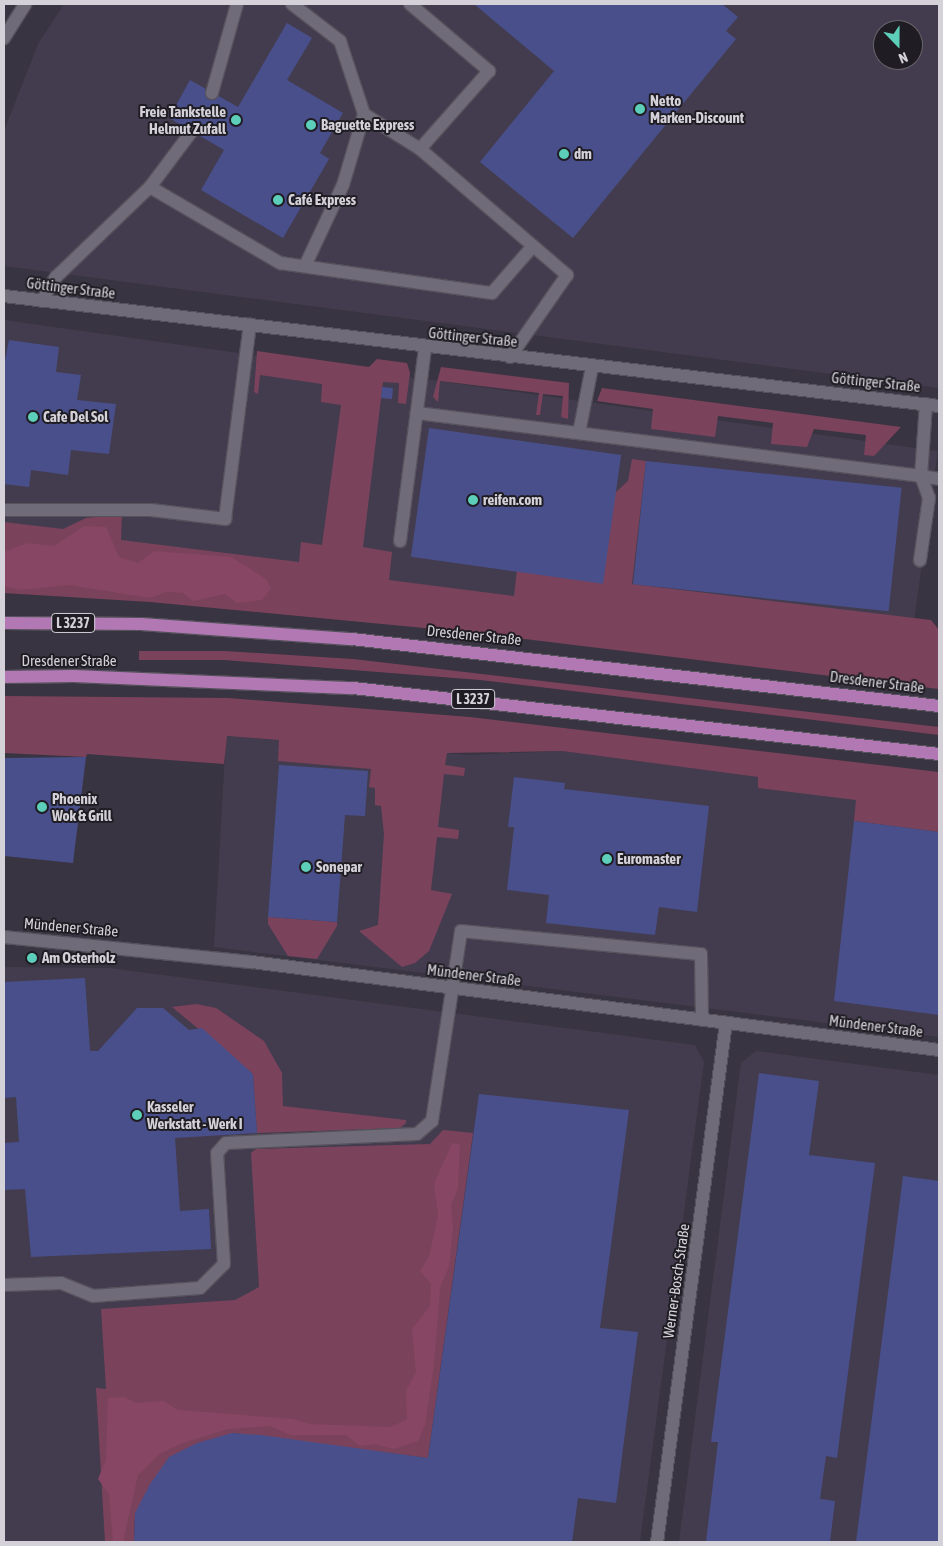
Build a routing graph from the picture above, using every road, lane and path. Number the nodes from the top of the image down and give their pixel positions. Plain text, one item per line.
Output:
1 (25, 4) edge
2 (237, 4) edge
3 (292, 4) edge
4 (410, 4) edge
5 (4, 38) edge
6 (212, 93) dead end
7 (364, 114) junction
8 (192, 131) dead end
9 (420, 149) junction
10 (150, 187) junction
11 (533, 246) junction
12 (305, 266) junction
13 (4, 296) edge
14 (42, 301) junction
15 (250, 325) junction
16 (425, 348) junction
17 (510, 357) junction
18 (592, 367) junction
19 (926, 404) junction
20 (939, 406) edge
21 (417, 412) junction
22 (579, 433) junction
23 (921, 476) junction
24 (939, 478) edge
25 (4, 510) edge
26 (400, 541) dead end
27 (920, 560) dead end
28 (4, 623) edge
29 (4, 677) edge
30 (939, 706) edge
31 (939, 754) edge
32 (4, 937) edge
33 (452, 989) junction
34 (702, 1020) junction
35 (726, 1023) junction
36 (939, 1050) edge
37 (4, 1285) edge
38 (657, 1542) edge

1 - 5 street
2 - 6 street
3 - 7 street
4 - 9 street
7 - 9 street
7 - 12 street
8 - 10 street
9 - 11 street
10 - 12 street
10 - 14 street
11 - 12 street
11 - 17 street
13 - 14 street, Göttinger Straße
14 - 15 street, Göttinger Straße
15 - 16 street, Göttinger Straße
15 - 25 street
16 - 17 street, Göttinger Straße
16 - 21 street
17 - 18 street, Göttinger Straße
18 - 19 street, Göttinger Straße
18 - 22 street
19 - 20 street, Göttinger Straße
19 - 23 street
21 - 22 street
21 - 26 street
22 - 23 street
23 - 24 street
23 - 27 street
28 - 30 main road, Dresdener Straße / L 3237
29 - 31 main road, Dresdener Straße / L 3237
32 - 33 street, Mündener Straße
33 - 34 street, Mündener Straße
33 - 34 street
33 - 37 street
34 - 35 street, Mündener Straße
35 - 36 street, Mündener Straße
35 - 38 street, Werner-Bosch-Straße

